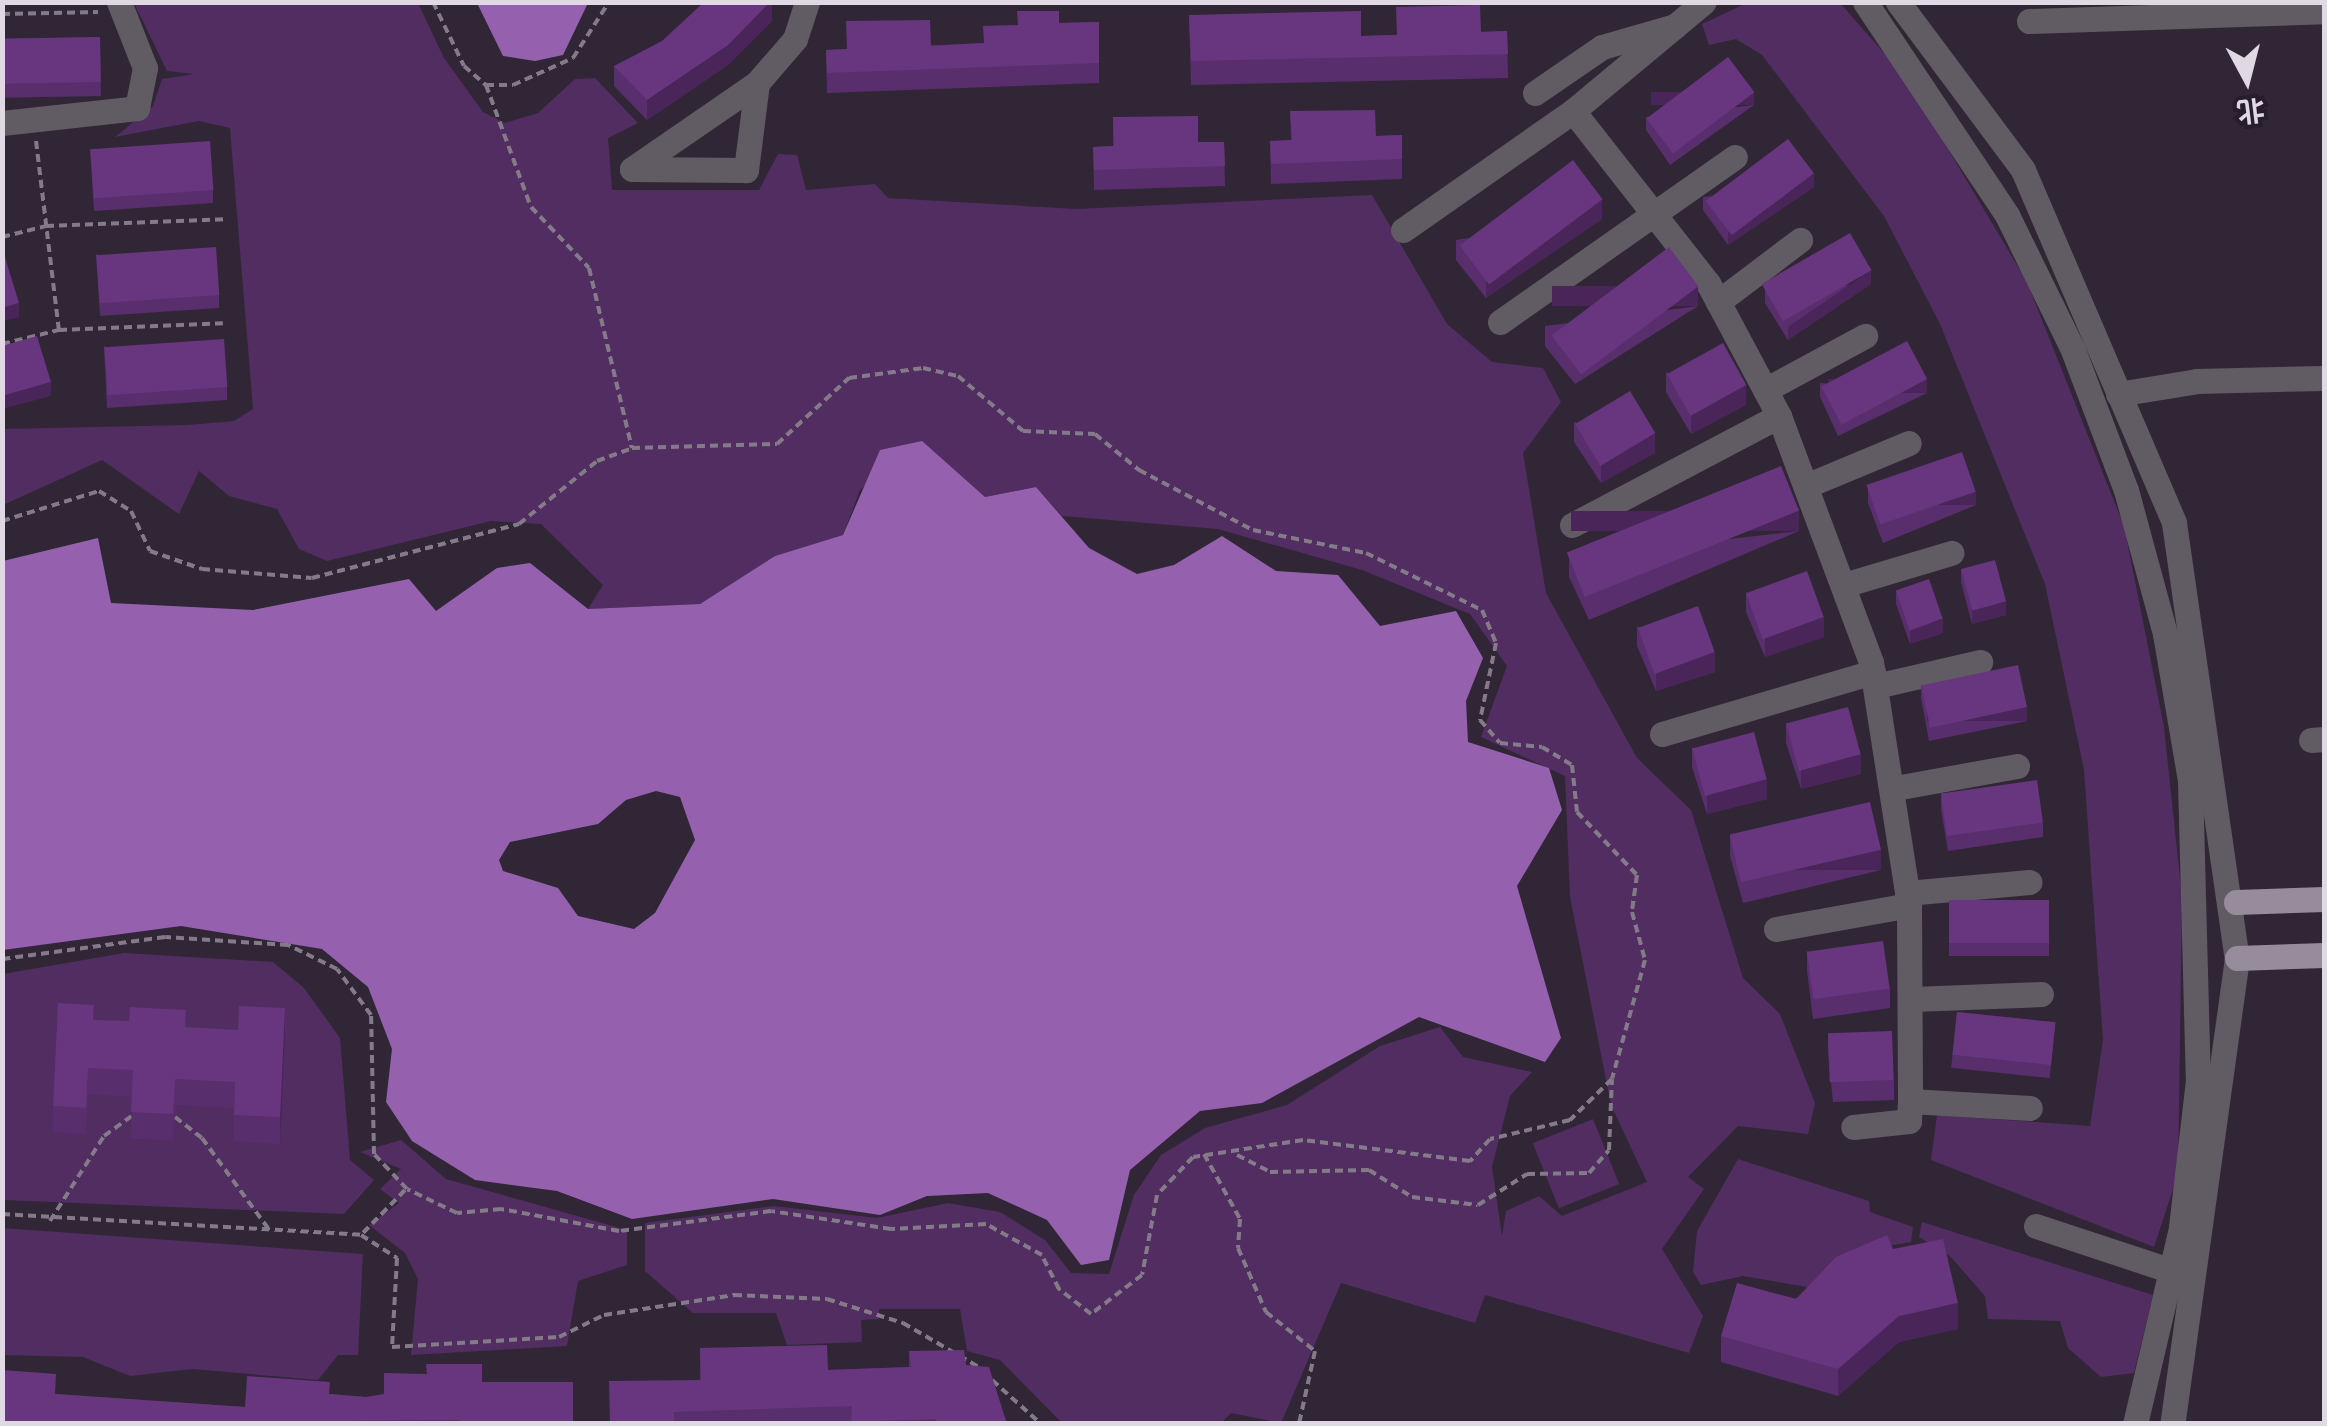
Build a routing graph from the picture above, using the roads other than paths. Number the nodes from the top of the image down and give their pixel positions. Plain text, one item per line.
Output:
1 (1704, 2) edge
2 (1865, 2) edge
3 (1898, 2) edge
4 (810, 4) edge
5 (121, 7) edge
6 (2324, 10) edge
7 (2028, 21) dead end
8 (1676, 26) junction
9 (757, 83) junction
10 (1536, 93) dead end
11 (1573, 111) junction
12 (2, 122) edge
13 (1734, 156) dead end
14 (1660, 216) junction
15 (1403, 230) dead end
16 (1800, 240) dead end
17 (1718, 302) junction
18 (1500, 322) dead end
19 (1865, 336) dead end
20 (2324, 378) edge
21 (1765, 390) junction
22 (2118, 394) junction
23 (1779, 416) junction
24 (1909, 443) dead end
25 (1808, 485) junction
26 (1572, 525) dead end
27 (1951, 552) dead end
28 (1847, 584) junction
29 (1980, 662) dead end
30 (1875, 679) junction
31 (1662, 734) dead end
32 (2018, 766) dead end
33 (1894, 788) junction
34 (2030, 882) dead end
35 (1908, 899) junction
36 (2324, 899) edge
37 (2236, 902) junction
38 (1776, 929) dead end
39 (2324, 955) edge
40 (2237, 958) junction
41 (2040, 994) dead end
42 (1913, 999) junction
43 (1910, 1101) junction
44 (2030, 1108) dead end
45 (1853, 1126) dead end
46 (2036, 1226) dead end
47 (2172, 1271) junction
48 (2134, 1424) edge
49 (2172, 1424) edge

1 - 8 street
2 - 47 street
3 - 22 street
4 - 9 street
5 - 12 street
6 - 7 street
8 - 10 street
8 - 11 street
9 - 9 street
11 - 14 street
11 - 15 street
13 - 14 street
14 - 17 street
14 - 18 street
16 - 17 street
17 - 21 street
19 - 21 street
20 - 22 street
21 - 23 street
22 - 37 street
23 - 25 street
23 - 26 street
24 - 25 street
25 - 28 street
27 - 28 street
28 - 30 street
29 - 30 street
30 - 31 street
30 - 33 street
32 - 33 street
33 - 35 street
34 - 35 street
35 - 38 street
35 - 42 street
36 - 37 main road
37 - 40 street
39 - 40 main road
40 - 49 street
41 - 42 street
42 - 43 street
43 - 44 street
43 - 45 street
46 - 47 street
47 - 48 street

